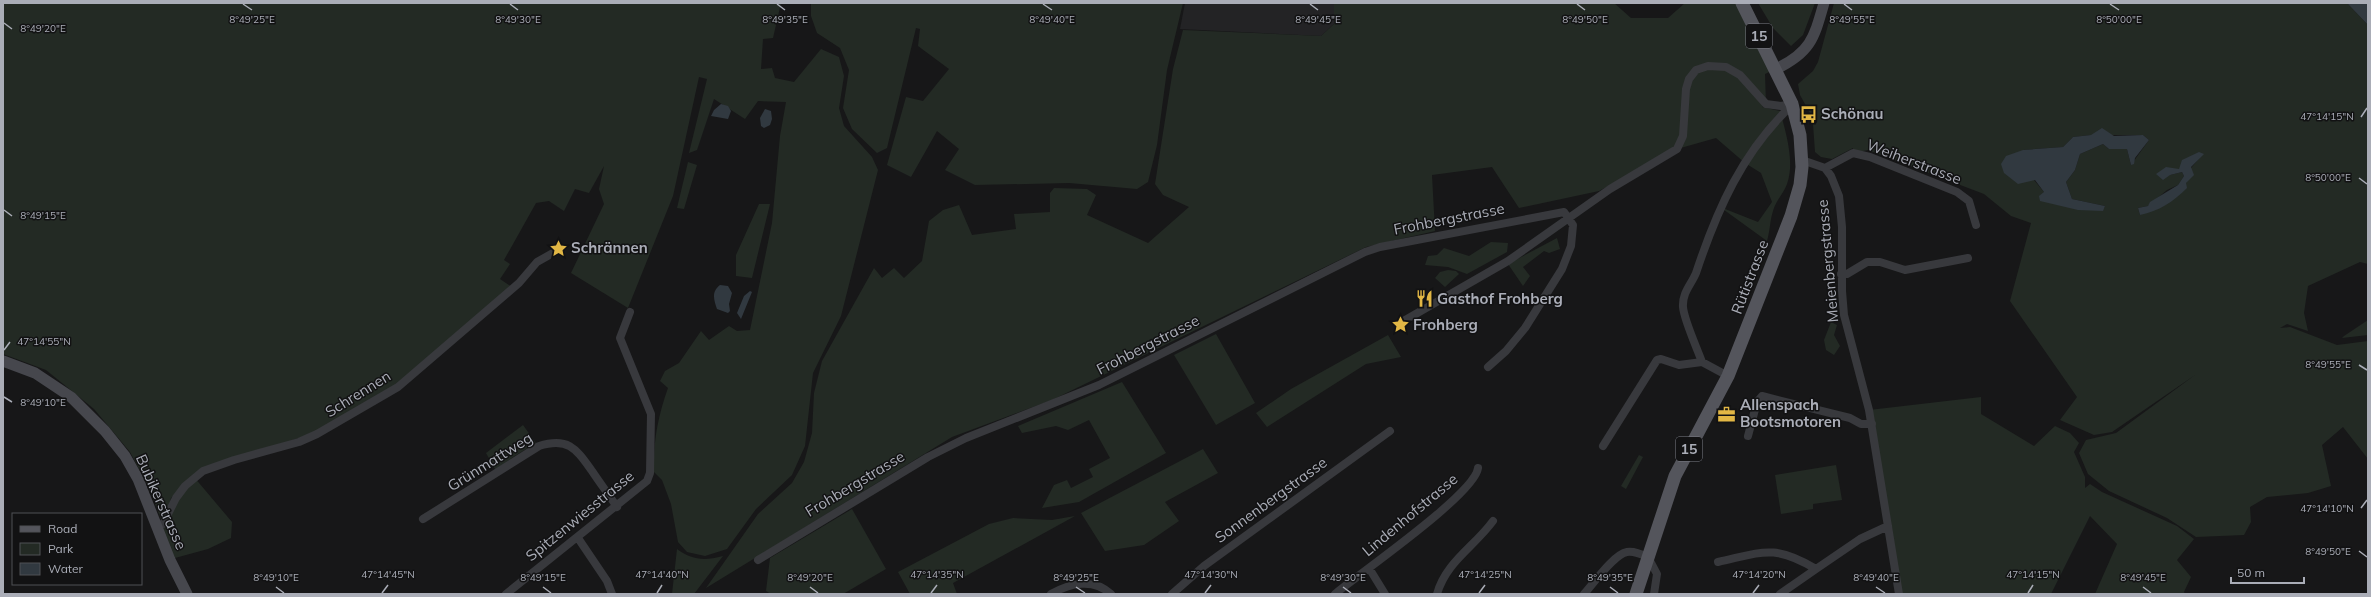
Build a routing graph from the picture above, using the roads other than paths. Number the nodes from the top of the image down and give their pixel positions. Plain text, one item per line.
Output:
1 (1742, 3) edge
2 (1824, 3) edge
3 (1776, 69) junction
4 (1792, 104) junction
5 (1802, 160) junction
6 (1825, 168) junction
7 (1570, 218) junction
8 (1976, 225) dead end
9 (560, 249) dead end
10 (1968, 258) dead end
11 (1841, 274) junction
12 (630, 312) dead end
13 (1400, 323) dead end
14 (3, 361) edge
15 (1702, 362) junction
16 (1488, 367) dead end
17 (1728, 376) junction
18 (1872, 424) junction
19 (1390, 431) dead end
20 (1748, 436) dead end
21 (1603, 446) dead end
22 (1478, 468) dead end
23 (617, 506) junction
24 (423, 519) dead end
25 (1493, 521) dead end
26 (1888, 526) junction
27 (157, 527) junction
28 (578, 538) junction
29 (1648, 557) junction
30 (758, 560) dead end
31 (1718, 562) dead end
32 (1369, 568) junction
33 (1816, 569) junction
34 (187, 594) edge
35 (506, 594) edge
36 (612, 594) edge
37 (1051, 594) edge
38 (1110, 594) edge
39 (1172, 594) edge
40 (1335, 594) edge
41 (1385, 594) edge
42 (1437, 594) edge
43 (1584, 594) edge
44 (1636, 594) edge
45 (1654, 594) edge
46 (1780, 594) edge
47 (1899, 594) edge

1 - 3 main road, Rütistrasse / 15
2 - 3 street
3 - 4 main road, Rütistrasse / 15
4 - 5 main road, Rütistrasse / 15
4 - 7 street
4 - 15 street
5 - 6 street
5 - 17 main road, Rütistrasse / 15
6 - 8 street, Weiherstrasse
6 - 11 street, Meienbergstrasse
7 - 13 street
7 - 16 street
7 - 30 street, Frohbergstrasse
9 - 27 street, Schrennen
10 - 11 street
11 - 18 street, Meienbergstrasse
12 - 23 street, Spitzenwiesstrasse
14 - 27 street, Bubikerstrasse
15 - 17 street
15 - 21 street
17 - 29 main road, Rütistrasse / 15
18 - 20 street
18 - 26 street, Meienbergstrasse
19 - 39 street, Sonnenbergstrasse
22 - 32 street, Lindenhofstrasse
23 - 24 street, Grünmattweg
23 - 28 street, Spitzenwiesstrasse
25 - 42 street
26 - 33 street
26 - 47 street, Meienbergstrasse
27 - 34 street, Bubikerstrasse
28 - 35 street, Spitzenwiesstrasse
28 - 36 street
29 - 43 street
29 - 44 main road, Rütistrasse / 15
29 - 45 street
31 - 33 street
32 - 40 street, Lindenhofstrasse
32 - 41 street
33 - 46 street
37 - 38 street

